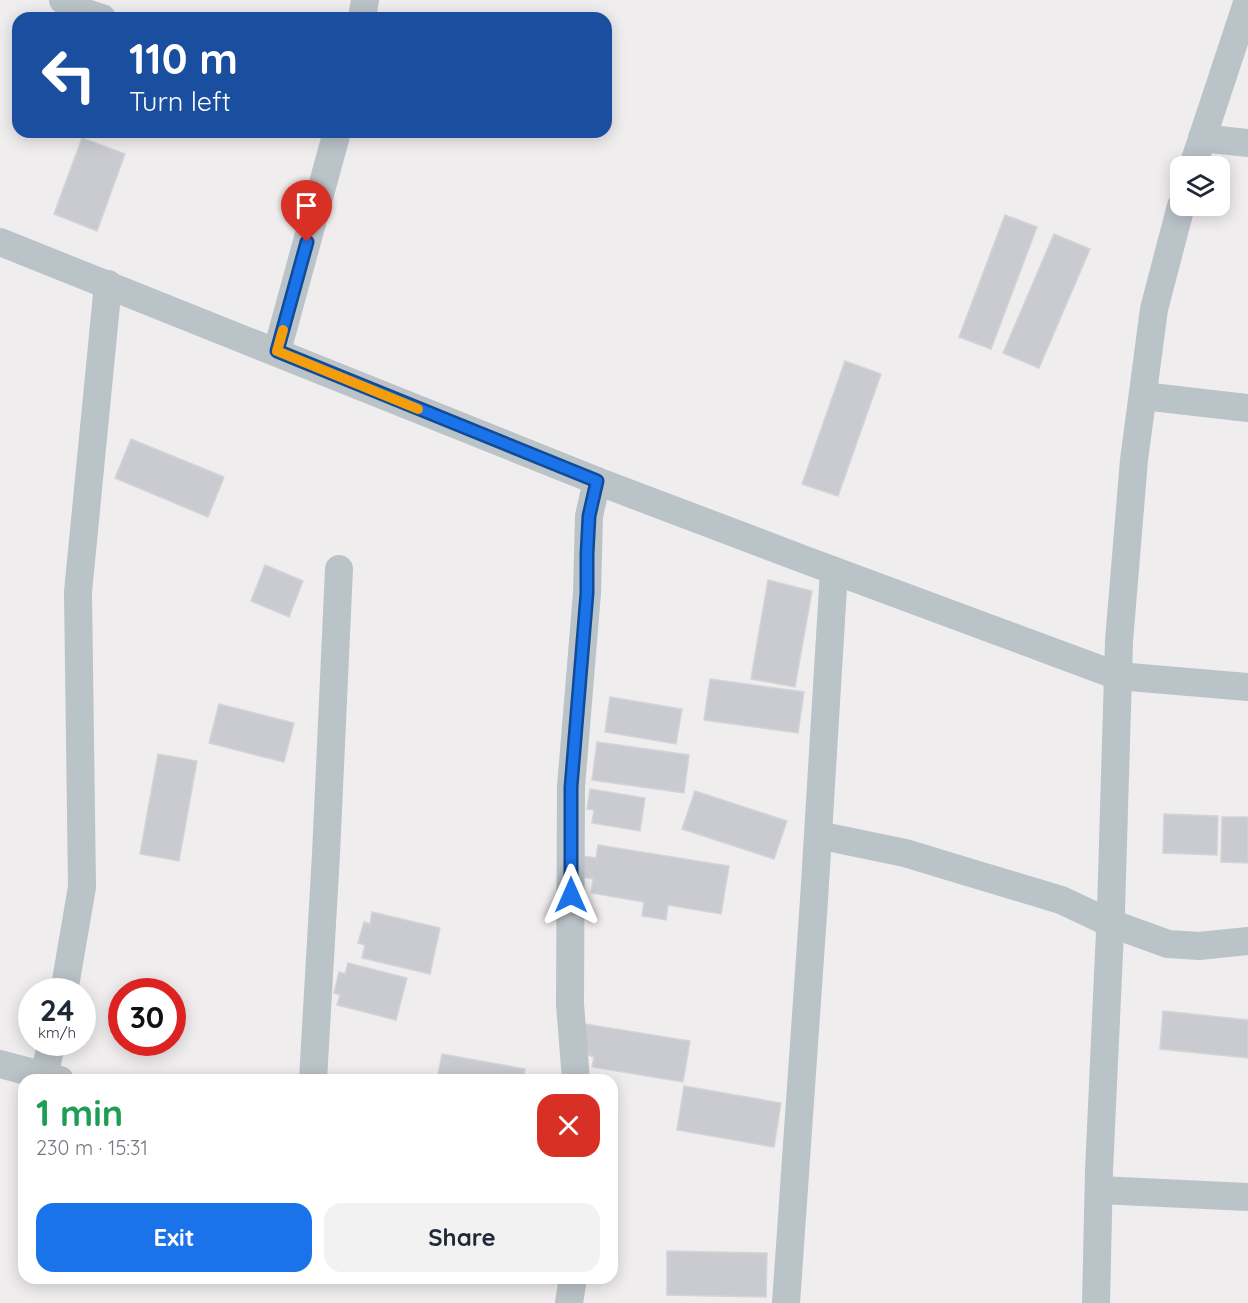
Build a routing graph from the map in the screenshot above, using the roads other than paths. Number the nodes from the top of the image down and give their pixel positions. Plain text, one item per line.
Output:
1 (63, 0) edge
2 (1248, 0) edge
3 (83, 12) edge
4 (335, 138) edge
5 (1202, 138) junction
6 (1248, 142) edge
7 (1196, 156) edge
8 (1178, 216) edge
9 (0, 242) edge
10 (108, 284) junction
11 (277, 351) junction
12 (1143, 396) junction
13 (1248, 408) edge
14 (597, 481) junction
15 (339, 569) dead end
16 (834, 571) junction
17 (1118, 676) junction
18 (1248, 687) edge
19 (818, 835) junction
20 (1110, 923) junction
21 (1248, 941) edge
22 (66, 978) edge
23 (52, 1056) edge
24 (0, 1064) edge
25 (40, 1074) edge
26 (52, 1074) edge
27 (313, 1074) edge
28 (576, 1074) edge
29 (1099, 1190) junction
30 (1248, 1197) edge
31 (572, 1284) edge
32 (569, 1303) edge
33 (786, 1303) edge
34 (1096, 1303) edge

1 - 3 street
2 - 5 street
4 - 11 street
5 - 6 street
5 - 7 street
8 - 12 street
9 - 10 street
10 - 11 street
10 - 22 street
11 - 14 street
12 - 13 street
12 - 17 street
14 - 16 street
14 - 28 street
15 - 27 street
16 - 17 street
16 - 19 street
17 - 18 street
17 - 20 street
19 - 20 street
19 - 33 street
20 - 21 street
20 - 29 street
23 - 26 street
24 - 25 street
29 - 30 street
29 - 34 street
31 - 32 street

